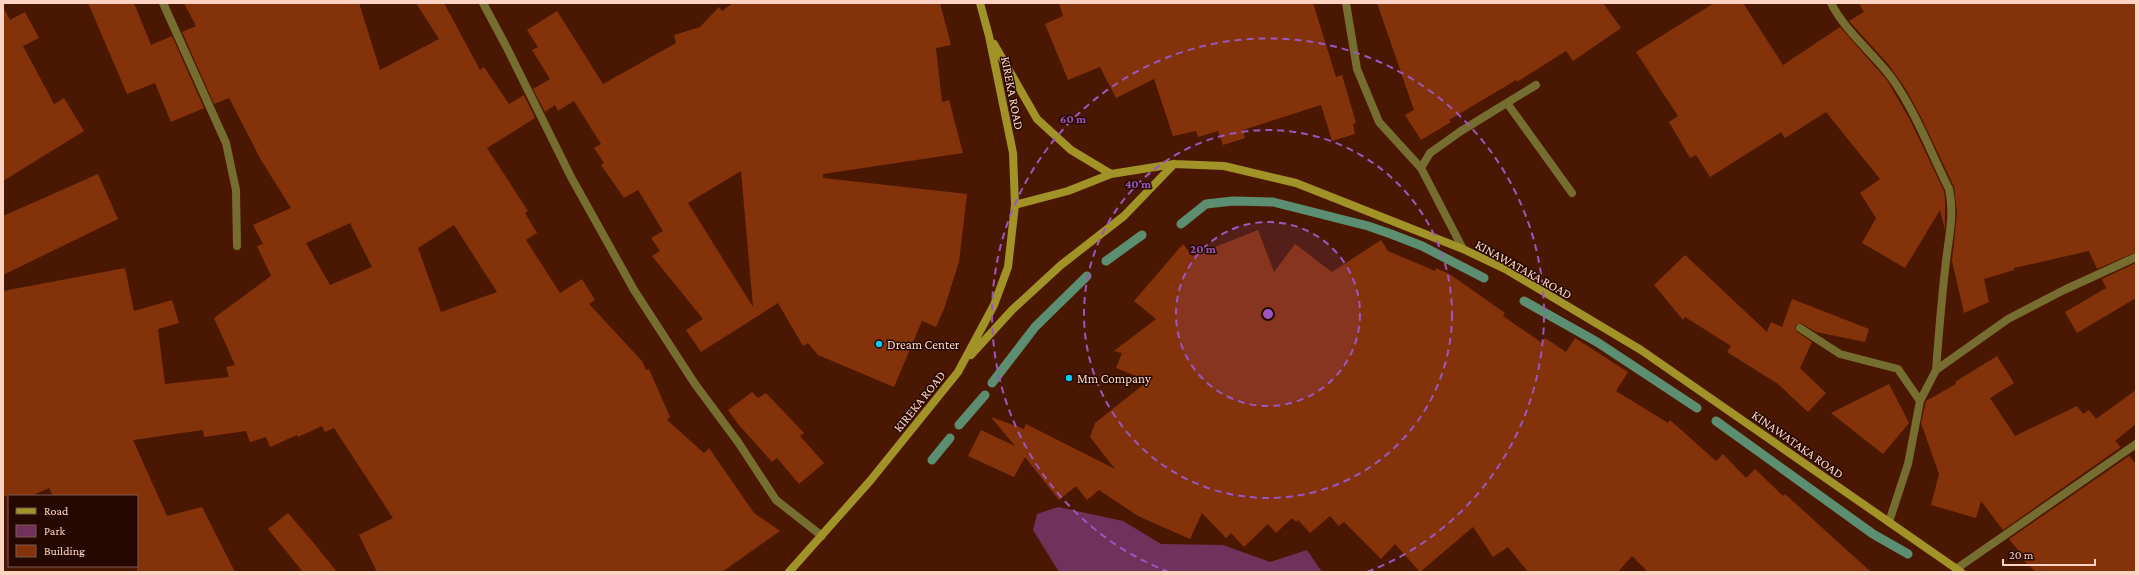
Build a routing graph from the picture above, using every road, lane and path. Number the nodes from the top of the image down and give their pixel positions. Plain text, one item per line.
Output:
1 (163, 3) edge
2 (483, 3) edge
3 (980, 3) edge
4 (1346, 3) edge
5 (1831, 3) edge
6 (989, 36) junction
7 (1536, 85) dead end
8 (1507, 103) junction
9 (1174, 164) junction
10 (1422, 168) junction
11 (1111, 174) junction
12 (1572, 193) dead end
13 (1015, 205) junction
14 (237, 246) dead end
15 (1463, 249) junction
16 (2136, 257) edge
17 (1800, 328) dead end
18 (1936, 370) junction
19 (958, 372) junction
20 (1920, 401) junction
21 (2136, 444) edge
22 (1889, 522) junction
23 (822, 536) junction
24 (1959, 570) edge
25 (789, 572) edge

1 - 14 street
2 - 23 street
3 - 6 main road, KIREKA ROAD
4 - 10 street
5 - 18 street
6 - 11 main road
6 - 13 main road, KIREKA ROAD
7 - 8 street
8 - 10 street
8 - 12 street
9 - 11 main road, KINAWATAKA ROAD
9 - 15 main road, KINAWATAKA ROAD
9 - 19 main road
10 - 15 street
11 - 13 main road, KINAWATAKA ROAD
13 - 19 main road, KIREKA ROAD
15 - 22 main road, KINAWATAKA ROAD
16 - 18 street
17 - 20 street
18 - 20 street
19 - 23 main road, KIREKA ROAD
20 - 22 street
21 - 24 street
22 - 24 main road, KINAWATAKA ROAD
23 - 25 main road, KIREKA ROAD

